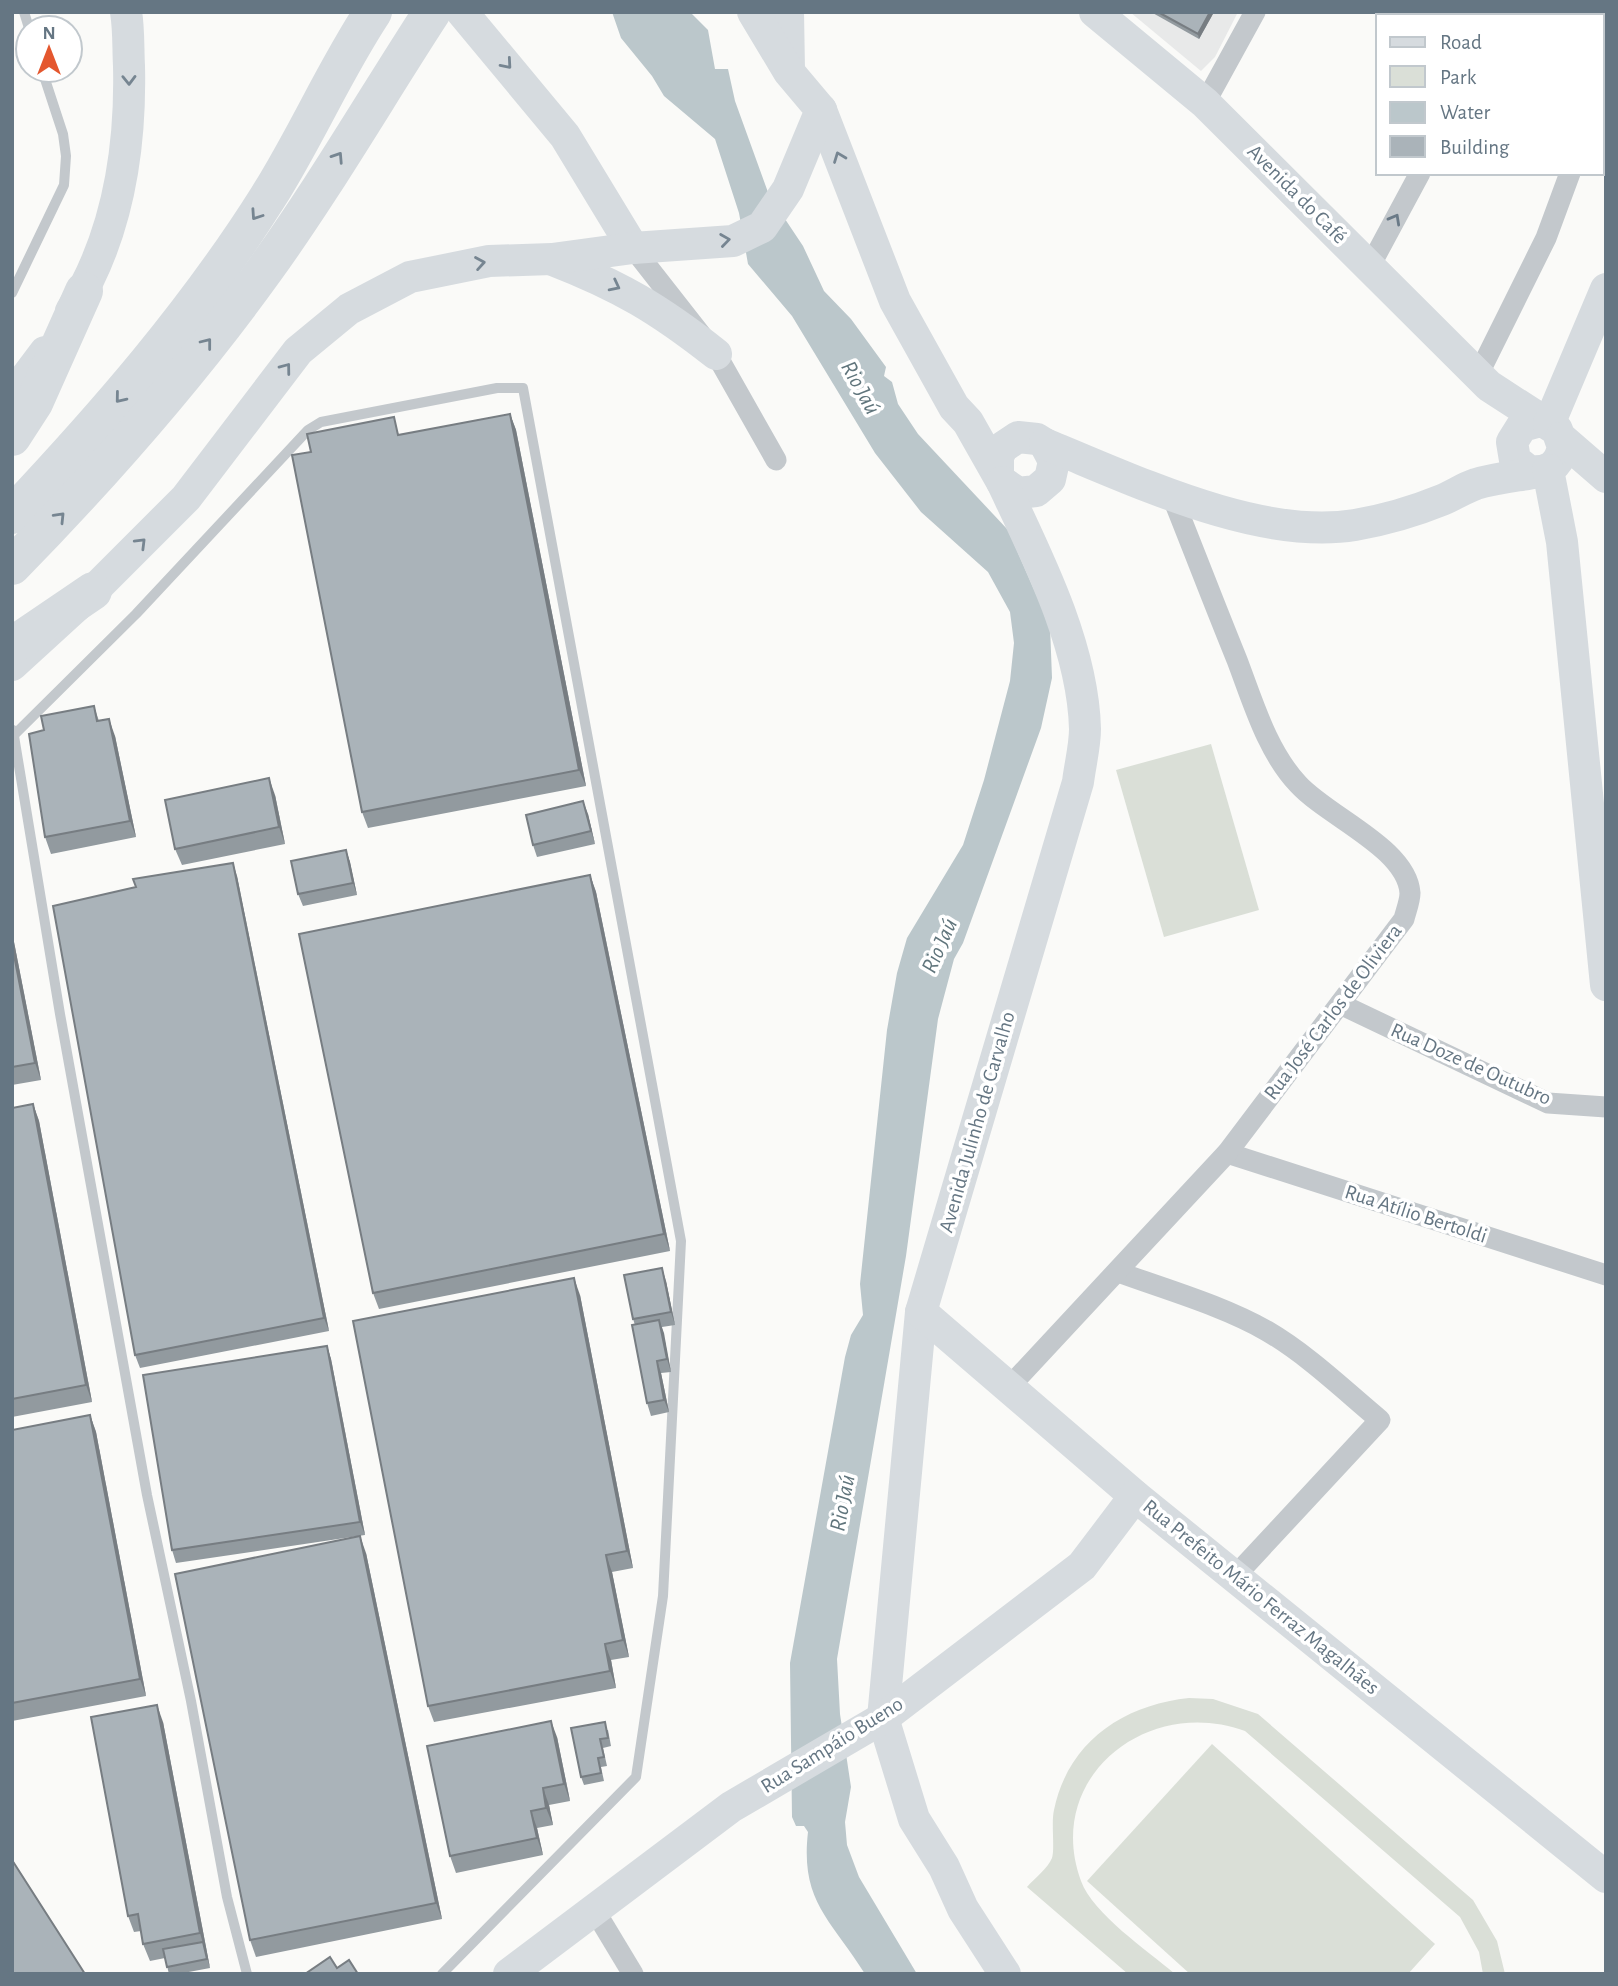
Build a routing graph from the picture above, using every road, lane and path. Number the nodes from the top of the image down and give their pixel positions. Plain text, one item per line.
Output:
1 (127, 12) edge
2 (432, 12) edge
3 (462, 12) edge
4 (753, 12) edge
5 (788, 12) edge
6 (1095, 12) edge
7 (1255, 12) edge
8 (368, 20) edge
9 (789, 72) junction
10 (47, 84) edge
11 (1206, 103) junction
12 (821, 110) junction
13 (800, 164) junction
14 (1419, 175) edge
15 (1569, 175) edge
16 (858, 204) junction
17 (645, 247) junction
18 (552, 259) junction
19 (1370, 266) junction
20 (1606, 289) edge
21 (84, 291) junction
22 (12, 293) edge
23 (716, 354) junction
24 (1483, 381) junction
25 (12, 396) edge
26 (961, 414) junction
27 (12, 437) edge
28 (1033, 440) junction
29 (1541, 446) junction
30 (776, 460) dead end
31 (1111, 471) junction
32 (1601, 476) edge
33 (1000, 478) junction
34 (1047, 483) junction
35 (1172, 496) junction
36 (1557, 509) junction
37 (12, 515) edge
38 (1029, 539) junction
39 (12, 565) edge
40 (93, 591) junction
41 (12, 646) edge
42 (12, 665) edge
43 (13, 731) edge
44 (1605, 974) edge
45 (1340, 1004) junction
46 (1606, 1107) edge
47 (1227, 1153) junction
48 (1118, 1272) junction
49 (1606, 1275) edge
50 (921, 1312) junction
51 (1010, 1386) junction
52 (1135, 1496) junction
53 (1236, 1575) junction
54 (883, 1718) junction
55 (1606, 1877) edge
56 (596, 1911) junction
57 (247, 1974) edge
58 (442, 1974) edge
59 (509, 1974) edge
60 (633, 1974) edge
61 (1005, 1974) edge

1 -> 21 street
39 -> 2 highway
3 -> 17 street
4 - 9 street, Avenida Julinho de Carvalho
5 - 9 street
6 - 11 street, Avenida do Café
7 - 11 street
8 -> 37 highway
9 - 12 street, Avenida Julinho de Carvalho
10 - 22 lane
11 - 19 street, Avenida do Café
12 - 13 street
16 -> 12 street, Avenida Julinho de Carvalho
13 - 16 street
17 -> 13 street
19 -> 14 street
15 - 24 street
16 - 26 street, Avenida Julinho de Carvalho
17 - 18 street
17 - 23 street
18 -> 23 street
40 -> 18 street
19 - 24 street, Avenida do Café
20 - 29 street
21 - 25 street
21 - 27 highway
23 - 30 street
24 - 29 street, Avenida do Café
26 - 28 street
26 - 33 street, Avenida Julinho de Carvalho
28 - 31 street
28 - 33 street
28 - 34 street
29 - 32 street, Avenida do Café
29 - 35 street
29 - 36 street
31 - 34 street
31 - 35 street
32 - 36 street
33 - 34 street
33 - 38 street, Avenida Julinho de Carvalho
34 - 38 street
35 - 45 street, Rua José Carlos de Oliviera
36 - 44 street
38 - 50 street, Avenida Julinho de Carvalho
40 - 41 highway
40 - 42 street
43 - 57 lane
43 - 58 lane
45 - 46 street, Rua Doze de Outubro
45 - 47 street, Rua José Carlos de Oliviera
47 - 48 street, Rua José Carlos de Oliviera
47 - 49 street, Rua Atílio Bertoldi
48 - 51 street, Rua José Carlos de Oliviera
48 - 53 street
50 - 51 street, Rua Prefeito Mário Ferraz Magalhães
50 - 54 street, Avenida Julinho de Carvalho
51 - 52 street, Rua Prefeito Mário Ferraz Magalhães
52 - 53 street, Rua Prefeito Mário Ferraz Magalhães
52 - 54 street, Rua Sampáio Bueno
53 - 55 street, Rua Prefeito Mário Ferraz Magalhães
54 - 56 street, Rua Sampáio Bueno
54 - 61 street
56 - 59 street, Rua Sampáio Bueno
56 - 60 street

